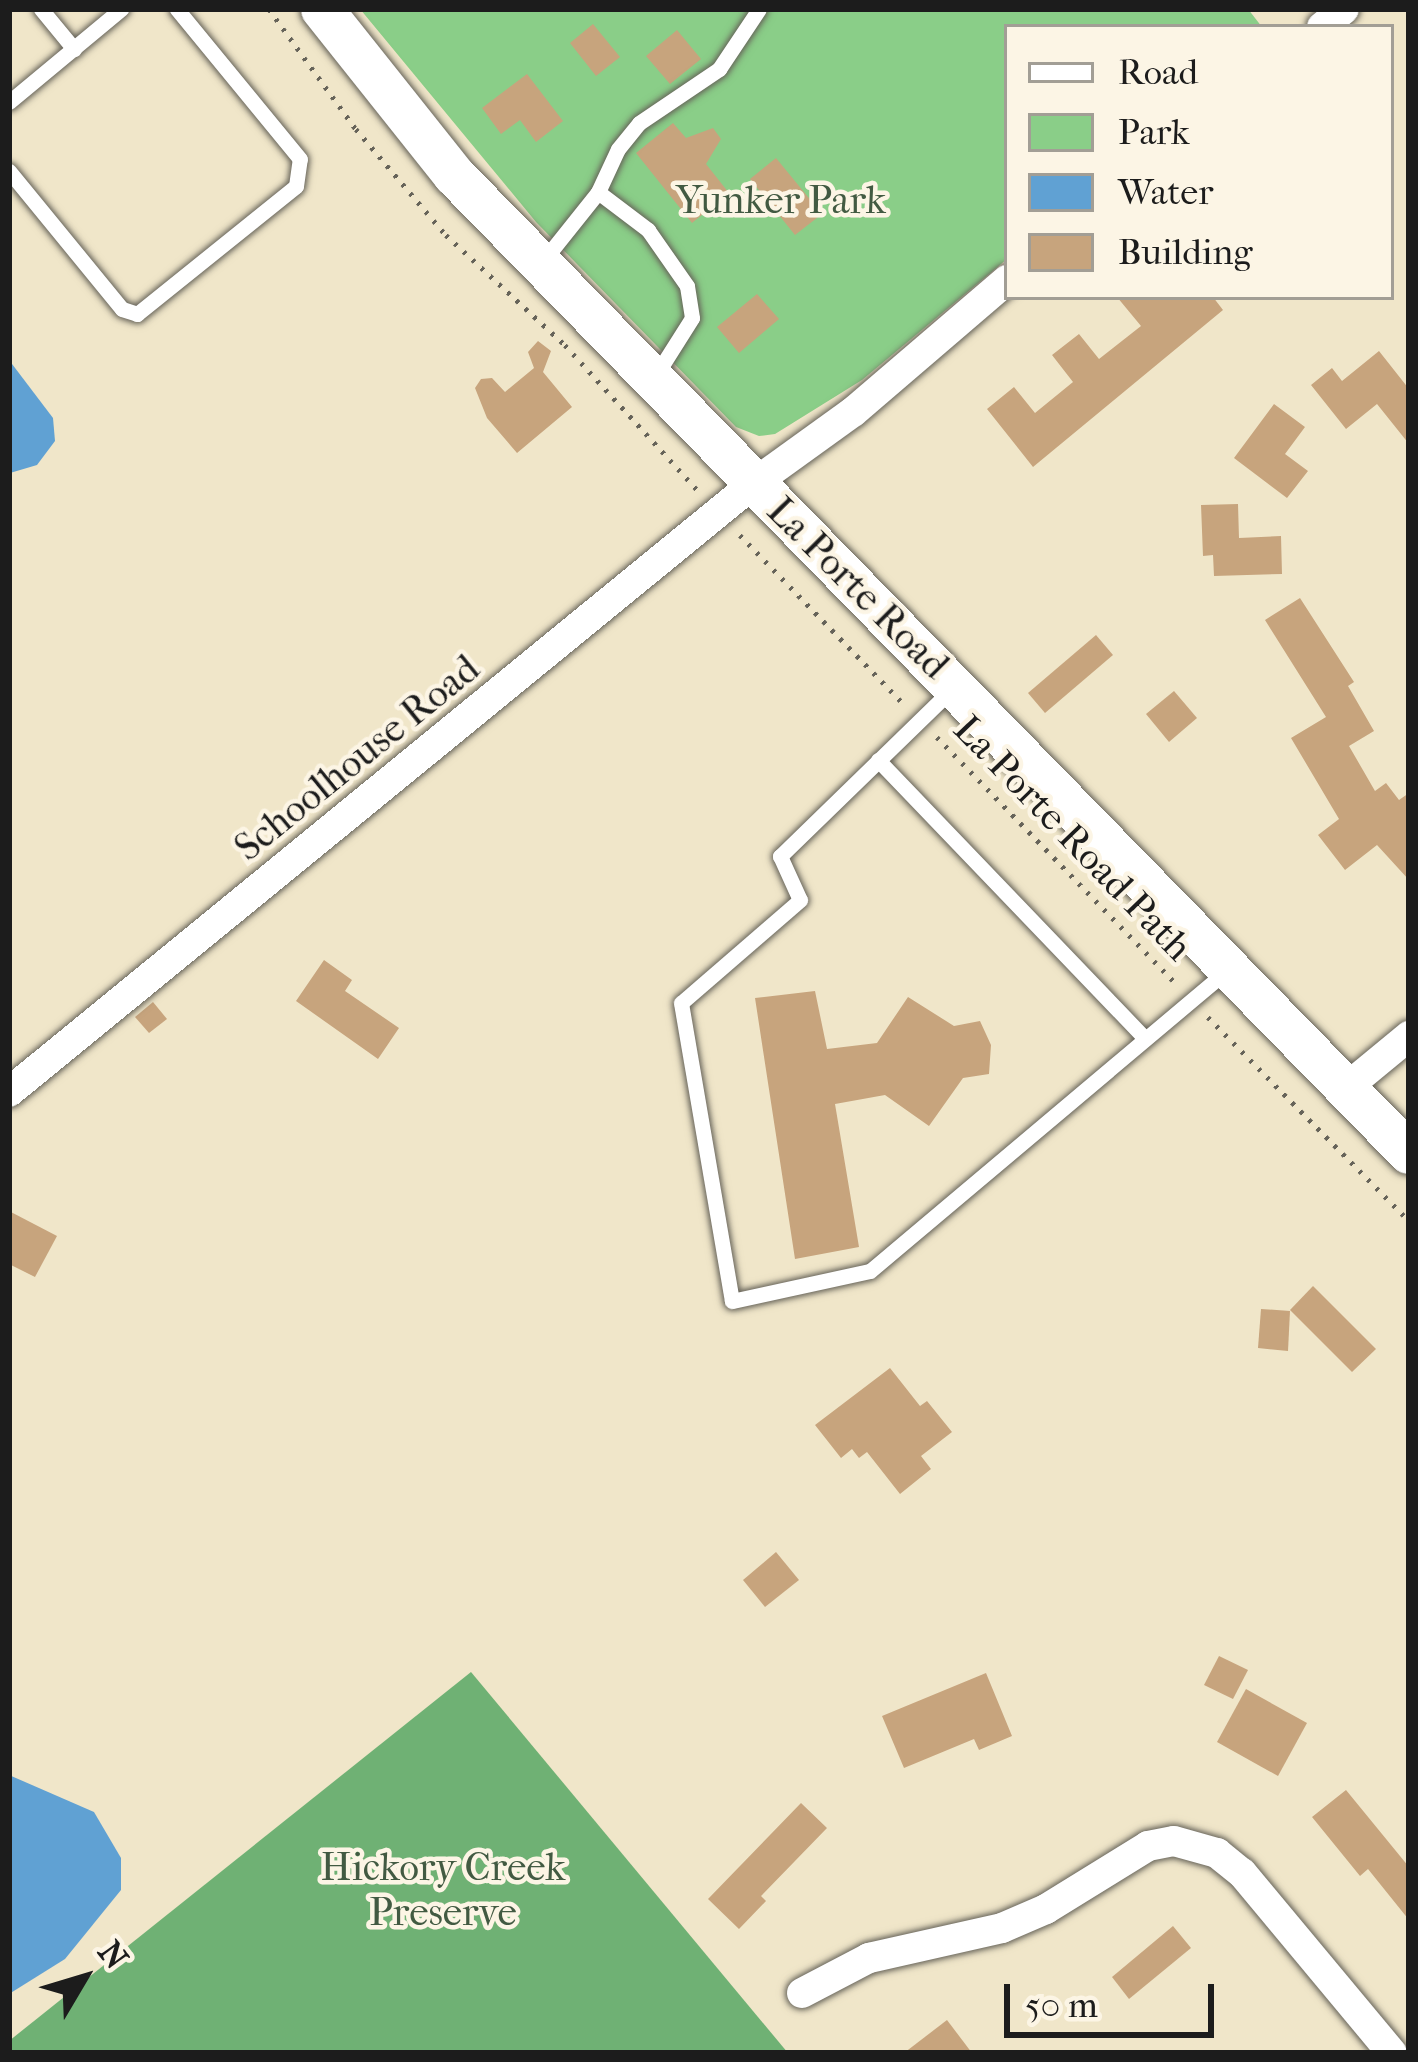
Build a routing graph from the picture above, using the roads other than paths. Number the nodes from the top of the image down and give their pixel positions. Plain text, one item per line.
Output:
1 (41, 9) edge
2 (121, 9) edge
3 (177, 9) edge
4 (322, 9) edge
5 (758, 9) edge
6 (74, 49) junction
7 (9, 102) edge
8 (9, 171) edge
9 (598, 192) junction
10 (542, 263) junction
11 (1004, 283) edge
12 (653, 378) junction
13 (753, 484) junction
14 (955, 686) junction
15 (878, 760) junction
16 (1229, 968) junction
17 (1409, 1036) edge
18 (1145, 1038) junction
19 (1346, 1088) junction
20 (9, 1092) edge
21 (1409, 1153) edge
22 (802, 1994) dead end
23 (1392, 2053) edge

1 - 6 lane
2 - 6 lane
3 - 8 lane
4 - 10 street, La Porte Road
5 - 9 lane
6 - 7 lane
9 - 10 lane
9 - 12 lane
10 - 12 street, La Porte Road
11 - 13 street, Schoolhouse Road
12 - 13 street, La Porte Road
13 - 14 street, La Porte Road
13 - 20 street, Schoolhouse Road
14 - 15 lane
14 - 16 street, La Porte Road
15 - 18 lane
15 - 18 lane
16 - 18 lane
16 - 19 street, La Porte Road
17 - 19 street
19 - 21 street, La Porte Road
22 - 23 street

